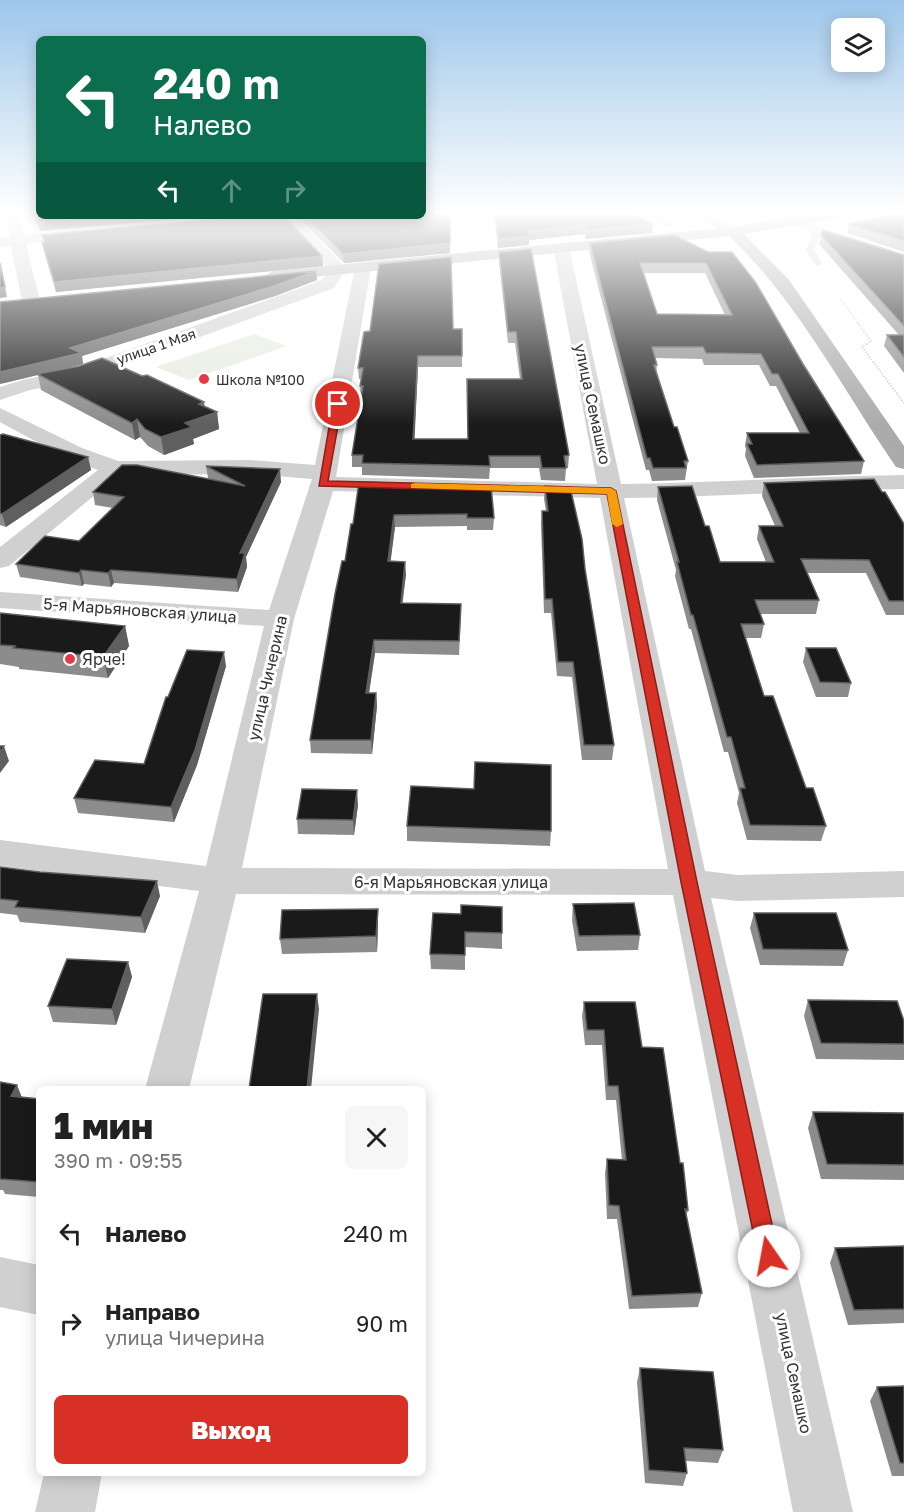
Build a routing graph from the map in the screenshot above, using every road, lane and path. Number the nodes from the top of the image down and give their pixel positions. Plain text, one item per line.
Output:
1 (31, 284) edge
2 (328, 284) edge
3 (360, 284) edge
4 (568, 284) edge
5 (783, 284) edge
6 (841, 300) dead end
7 (37, 301) joint
8 (10, 304) edge
9 (0, 394) edge
10 (904, 403) edge
11 (0, 414) edge
12 (904, 462) edge
13 (114, 468) junction
14 (324, 478) junction
15 (904, 482) edge
16 (611, 491) junction
17 (0, 560) edge
18 (0, 600) edge
19 (280, 619) junction
20 (0, 853) edge
21 (221, 881) junction
22 (689, 882) junction
23 (904, 884) edge
24 (168, 1086) edge
25 (0, 1282) edge
26 (36, 1289) edge
27 (73, 1476) edge
28 (65, 1512) edge
29 (823, 1512) edge

1 - 7 street
2 - 9 street, улица 1 Мая
3 - 14 street, улица Чичерина
4 - 16 street, улица Семашко
5 - 12 main road
6 - 10 path
7 - 8 main road
11 - 13 street
13 - 14 street
13 - 17 street
14 - 16 street
14 - 19 street, улица Чичерина
15 - 16 street
16 - 22 street, улица Семашко
18 - 19 street, 5-я Марьяновская улица
19 - 21 street, улица Чичерина
20 - 21 street, 6-я Марьяновская улица
21 - 22 street, 6-я Марьяновская улица
21 - 24 street, улица Чичерина
22 - 23 street, 6-я Марьяновская улица
22 - 29 street, улица Семашко
25 - 26 street
27 - 28 street

